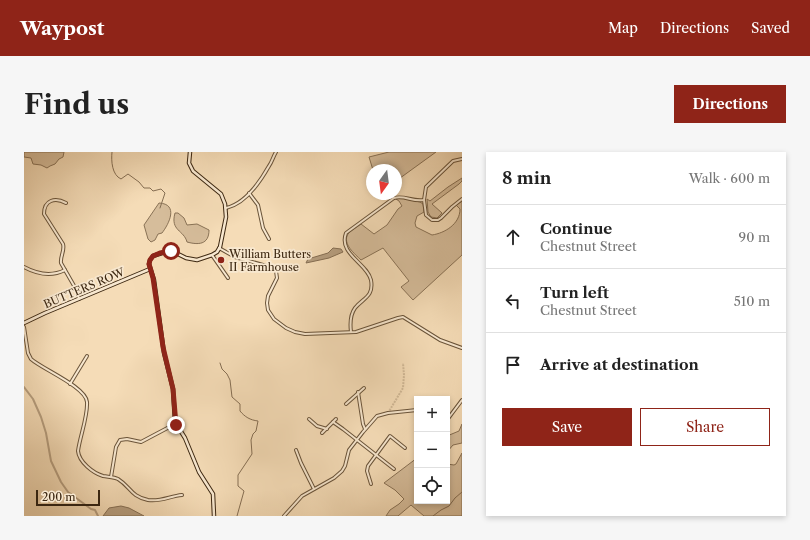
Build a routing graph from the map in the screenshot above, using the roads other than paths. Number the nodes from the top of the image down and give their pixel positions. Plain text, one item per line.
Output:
1 (190, 152) edge
2 (276, 152) edge
3 (462, 159) edge
4 (249, 193) junction
5 (462, 199) edge
6 (424, 200) junction
7 (66, 203) dead end
8 (226, 208) junction
9 (269, 239) dead end
10 (219, 248) junction
11 (212, 255) junction
12 (24, 267) edge
13 (150, 269) junction
14 (65, 270) junction
15 (228, 278) dead end
16 (79, 299) junction
17 (24, 323) edge
18 (24, 327) edge
19 (350, 332) junction
20 (462, 348) edge
21 (87, 356) dead end
22 (70, 384) junction
23 (364, 388) dead end
24 (358, 392) junction
25 (462, 400) edge
26 (346, 404) dead end
27 (414, 410) edge
28 (450, 416) edge
29 (309, 419) dead end
30 (336, 419) dead end
31 (333, 422) junction
32 (175, 424) junction
33 (327, 429) junction
34 (365, 429) junction
35 (322, 433) dead end
36 (357, 439) junction
37 (405, 448) dead end
38 (296, 450) dead end
39 (376, 455) junction
40 (394, 469) dead end
41 (111, 477) junction
42 (371, 484) dead end
43 (314, 489) junction
44 (182, 496) dead end
45 (214, 516) edge
46 (284, 516) edge

1 - 8 street
2 - 4 street
3 - 6 street
4 - 8 street
4 - 9 street
5 - 6 street
6 - 19 street
7 - 14 street
8 - 10 street
10 - 11 street
10 - 19 street
11 - 13 street
11 - 15 street
12 - 14 street
13 - 16 street, BUTTERS ROW
13 - 32 street
14 - 16 street
16 - 17 street, BUTTERS ROW
18 - 22 street
19 - 20 street
21 - 22 street
22 - 41 street
23 - 24 street
24 - 26 street
24 - 34 street
25 - 28 street
27 - 34 street
29 - 33 street
30 - 31 street
31 - 33 street
31 - 36 street
32 - 41 street
32 - 45 street
33 - 35 street
34 - 36 street
36 - 39 street
36 - 43 street
37 - 39 street
38 - 43 street
39 - 40 street
39 - 42 street
41 - 44 street
43 - 46 street

